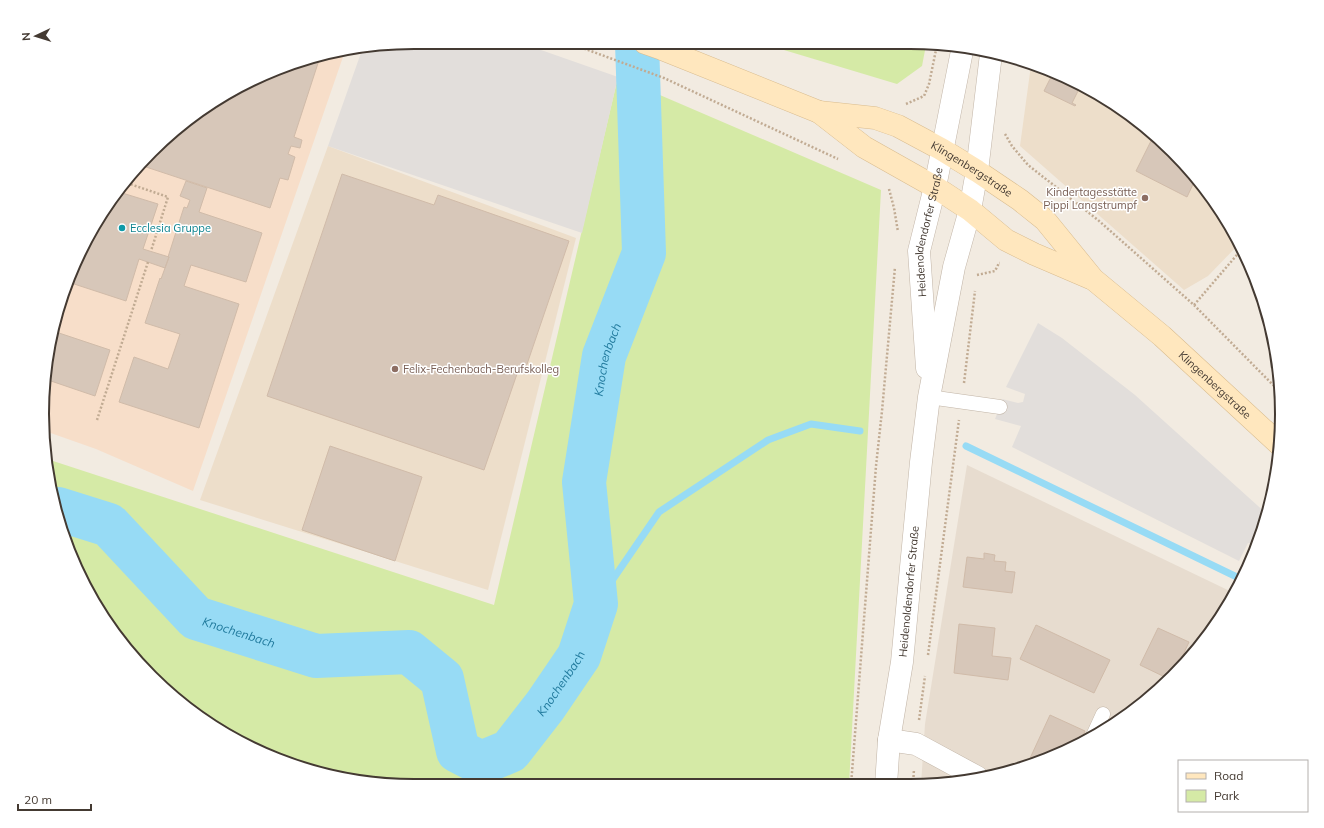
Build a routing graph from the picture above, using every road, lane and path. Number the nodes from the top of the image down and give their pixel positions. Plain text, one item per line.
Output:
1 (585, 49) edge
2 (662, 49) edge
3 (936, 50) edge
4 (962, 53) edge
5 (991, 58) edge
6 (902, 106) dead end
7 (819, 112) junction
8 (1005, 133) dead end
9 (941, 149) junction
10 (843, 161) dead end
11 (977, 171) junction
12 (131, 184) edge
13 (934, 187) junction
14 (888, 188) dead end
15 (970, 210) junction
16 (898, 238) dead end
17 (151, 251) dead end
18 (1238, 254) edge
19 (896, 261) dead end
20 (148, 262) dead end
21 (998, 263) dead end
22 (1093, 279) junction
23 (976, 282) dead end
24 (975, 290) dead end
25 (1194, 305) junction
26 (1274, 386) edge
27 (929, 397) junction
28 (962, 402) junction
29 (1000, 407) dead end
30 (97, 420) dead end
31 (1274, 439) edge
32 (927, 663) dead end
33 (926, 670) dead end
34 (1103, 714) dead end
35 (1097, 727) edge
36 (888, 740) junction
37 (916, 744) junction
38 (971, 774) edge
39 (851, 779) edge
40 (886, 779) edge
41 (913, 779) edge

1 - 10 path
2 - 7 main road, Klingenbergstraße
3 - 6 path
4 - 9 street, Heidenoldendorfer Straße
5 - 11 street, Heidenoldendorfer Straße
7 - 9 main road, Klingenbergstraße
7 - 13 main road, Klingenbergstraße
8 - 25 path
9 - 11 main road, Klingenbergstraße
9 - 13 street, Heidenoldendorfer Straße
11 - 15 street, Heidenoldendorfer Straße
11 - 22 main road, Klingenbergstraße
12 - 17 path
13 - 15 main road, Klingenbergstraße
13 - 27 street, Heidenoldendorfer Straße
14 - 16 path
15 - 22 main road, Klingenbergstraße
15 - 27 street, Heidenoldendorfer Straße
18 - 25 path
19 - 39 path
20 - 30 path
21 - 23 path
22 - 31 main road, Klingenbergstraße
24 - 28 path
25 - 26 path
27 - 28 lane
27 - 36 street, Heidenoldendorfer Straße
28 - 29 lane
28 - 32 path
33 - 37 path
34 - 35 lane
36 - 37 street
36 - 40 street, Heidenoldendorfer Straße
37 - 38 street
37 - 41 path

